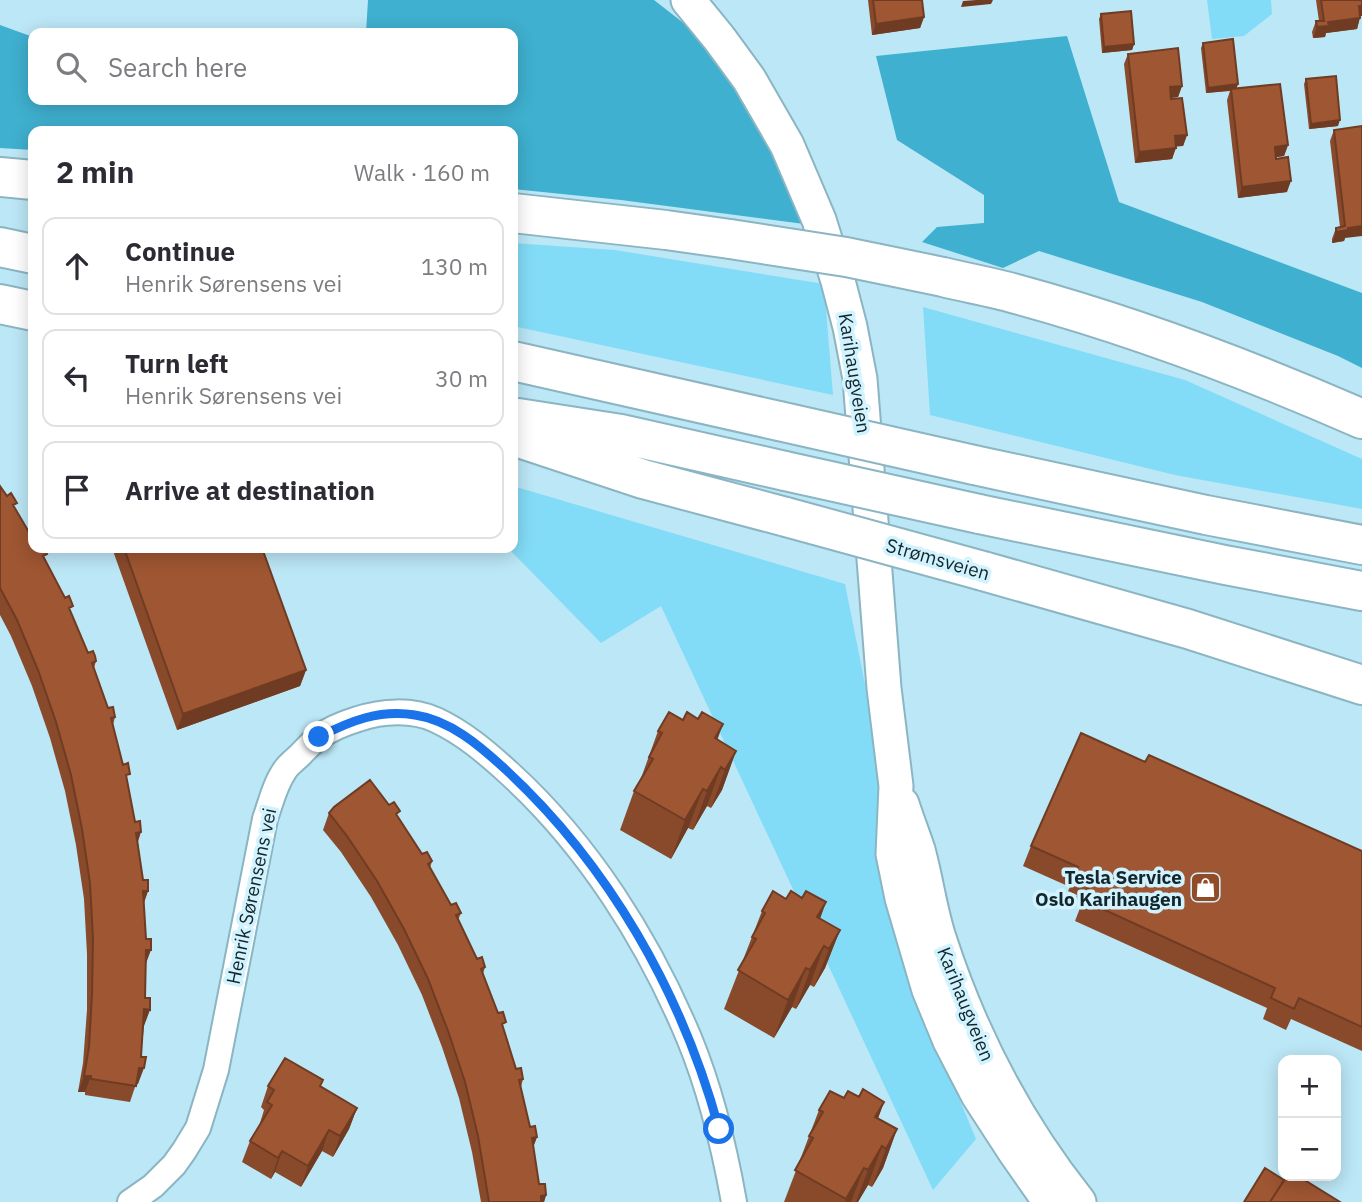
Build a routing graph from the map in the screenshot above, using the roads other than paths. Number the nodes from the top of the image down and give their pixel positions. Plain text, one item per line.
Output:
1 (688, 0) edge
2 (0, 177) edge
3 (28, 180) edge
4 (518, 215) edge
5 (0, 247) edge
6 (28, 253) edge
7 (0, 304) edge
8 (28, 310) edge
9 (518, 362) edge
10 (518, 418) edge
11 (1362, 419) edge
12 (518, 438) edge
13 (1362, 545) edge
14 (1362, 591) edge
15 (1362, 685) edge
16 (896, 786) junction
17 (130, 1202) edge
18 (734, 1202) edge
19 (1050, 1202) edge
20 (1079, 1202) edge

1 - 16 main road, Karihaugveien
2 - 3 highway
4 - 11 highway, bridge
5 - 6 highway
7 - 8 highway
9 - 13 highway, bridge
10 - 14 highway, bridge
12 - 15 highway, Strømsveien, bridge
16 - 19 main road, Karihaugveien
16 - 20 main road, Karihaugveien
17 - 18 street, Henrik Sørensens vei

